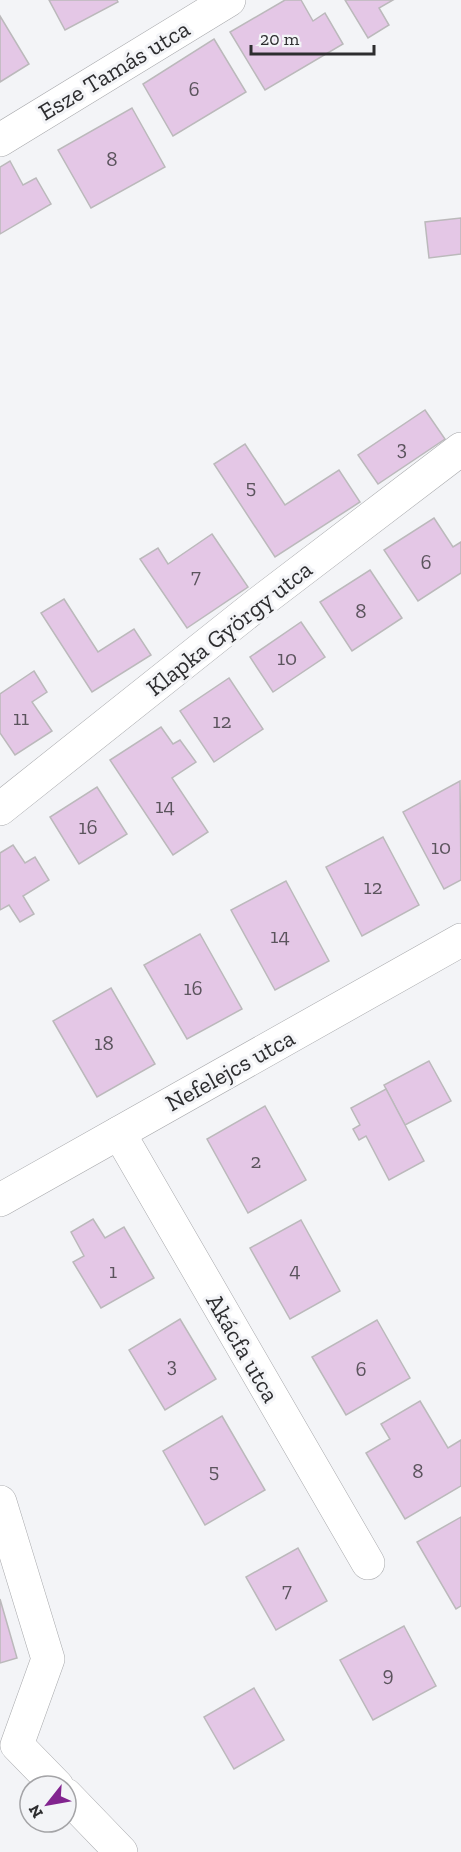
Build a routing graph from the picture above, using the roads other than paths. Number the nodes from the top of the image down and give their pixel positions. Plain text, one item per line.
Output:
1 (229, 0) edge
2 (0, 140) edge
3 (461, 449) edge
4 (0, 809) edge
5 (461, 940) edge
6 (119, 1133) junction
7 (0, 1200) edge
8 (0, 1502) edge
9 (368, 1563) dead end
10 (9, 1749) edge
11 (41, 1774) edge
12 (78, 1807) edge
13 (122, 1852) edge

1 - 2 street, Esze Tamás utca
3 - 4 street, Klapka György utca
5 - 6 street, Nefelejcs utca
6 - 7 street, Nefelejcs utca
6 - 9 street, Akácfa utca
8 - 10 street
10 - 11 street
12 - 13 street

